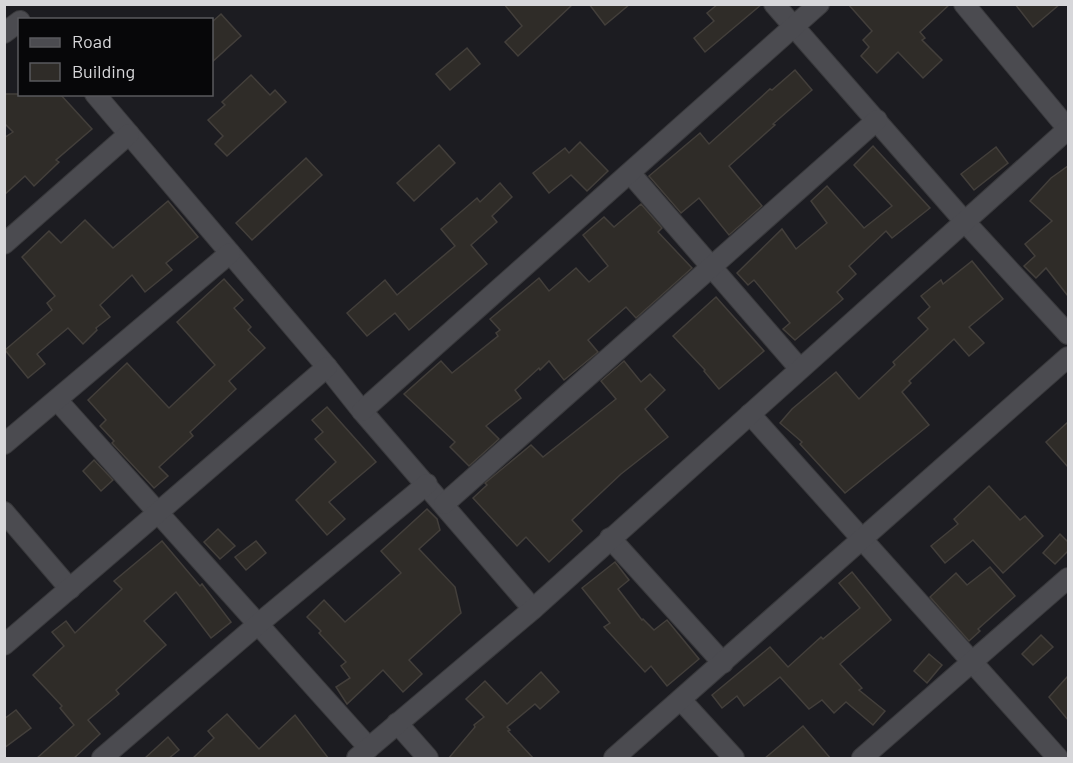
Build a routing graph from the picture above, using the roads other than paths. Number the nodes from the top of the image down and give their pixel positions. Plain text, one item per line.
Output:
1 (774, 4) edge
2 (819, 4) edge
3 (964, 4) edge
4 (18, 21) edge
5 (794, 27) junction
6 (4, 33) edge
7 (97, 96) edge
8 (876, 120) junction
9 (1068, 129) edge
10 (129, 134) junction
11 (630, 173) junction
12 (965, 222) junction
13 (4, 244) edge
14 (230, 253) junction
15 (711, 266) junction
16 (1068, 334) edge
17 (1068, 357) edge
18 (327, 367) junction
19 (800, 369) junction
20 (57, 399) junction
21 (362, 411) junction
22 (750, 414) junction
23 (6, 440) edge
24 (427, 484) junction
25 (444, 504) junction
26 (4, 512) edge
27 (157, 513) junction
28 (610, 538) junction
29 (864, 540) junction
30 (1068, 578) edge
31 (70, 589) junction
32 (533, 609) junction
33 (257, 625) junction
34 (4, 645) edge
35 (972, 662) junction
36 (723, 663) junction
37 (681, 700) junction
38 (397, 723) junction
39 (363, 753) edge
40 (102, 759) edge
41 (428, 759) edge
42 (614, 759) edge
43 (734, 759) edge
44 (862, 759) edge
45 (1058, 759) edge

1 - 5 street
2 - 5 street
3 - 9 street
4 - 6 street
5 - 8 street
5 - 11 street
7 - 10 street
8 - 12 street
8 - 15 street
9 - 12 street
10 - 13 street
10 - 14 street
11 - 15 street
11 - 21 street
12 - 16 street
12 - 19 street
14 - 18 street
14 - 20 street
15 - 19 street
15 - 25 street
17 - 29 street
18 - 21 street
18 - 27 street
19 - 22 street
20 - 23 street
20 - 27 street
21 - 24 street
22 - 28 street
22 - 29 street
24 - 25 street
24 - 33 street
25 - 32 street
26 - 31 street
27 - 31 street
27 - 33 street
28 - 32 street
28 - 36 street
29 - 35 street
29 - 36 street
30 - 35 street
31 - 34 street
32 - 38 street
33 - 39 street
33 - 40 street
35 - 44 street
35 - 45 street
36 - 37 street
37 - 42 street
37 - 43 street
38 - 39 street
38 - 41 street

